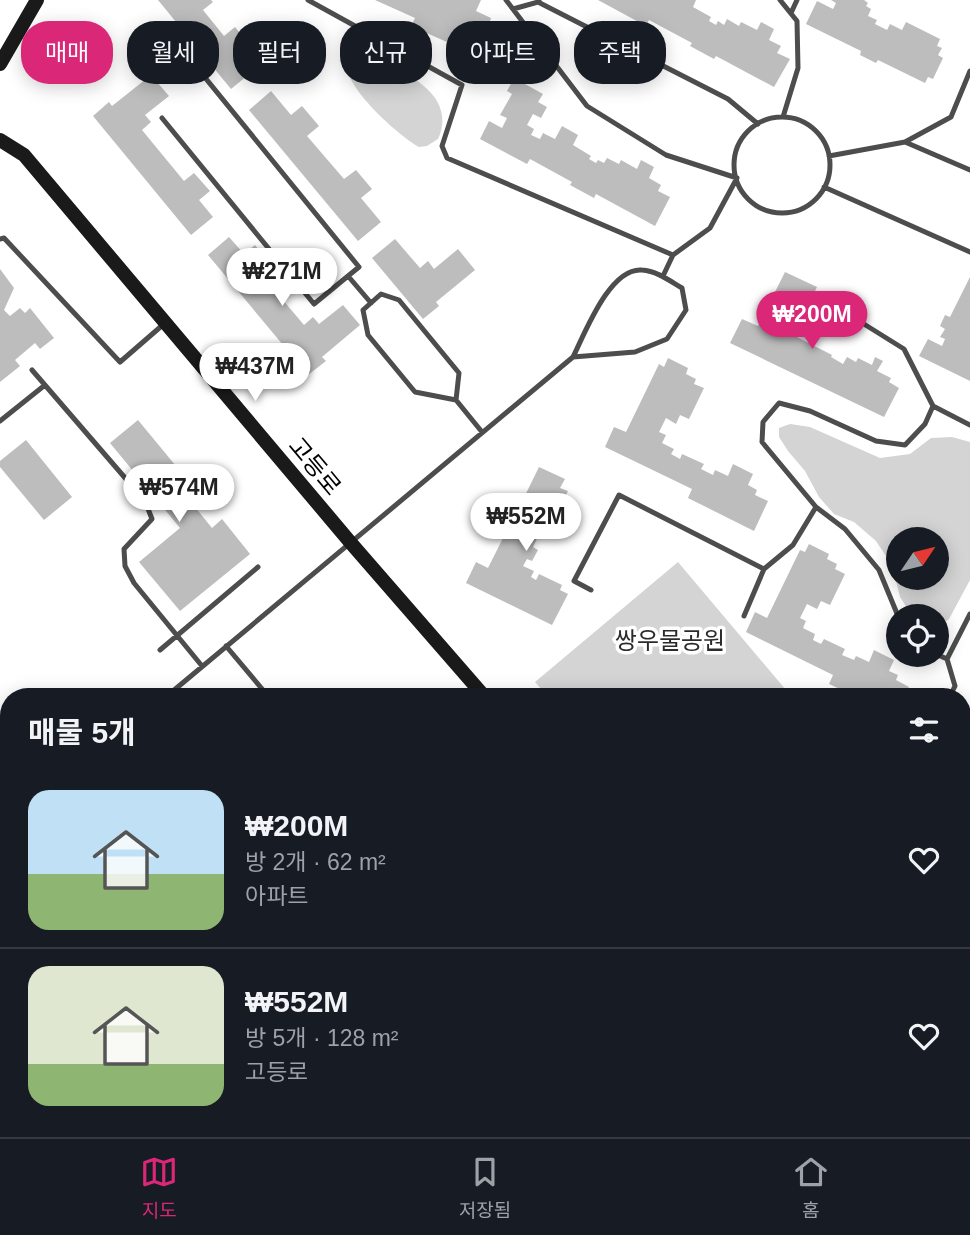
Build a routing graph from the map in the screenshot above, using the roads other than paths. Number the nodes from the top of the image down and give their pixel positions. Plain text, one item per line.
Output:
1 (37, 0) edge
2 (309, 0) edge
3 (506, 0) edge
4 (780, 0) edge
5 (797, 0) edge
6 (539, 1) edge
7 (513, 9) junction
8 (791, 13) junction
9 (0, 64) edge
10 (970, 71) edge
11 (210, 84) edge
12 (783, 117) junction
13 (162, 118) dead end
14 (758, 124) junction
15 (0, 141) edge
16 (905, 142) junction
17 (829, 156) junction
18 (970, 170) edge
19 (737, 178) junction
20 (824, 187) junction
21 (0, 239) edge
22 (970, 252) edge
23 (673, 256) junction
24 (348, 276) junction
25 (663, 276) junction
26 (371, 303) junction
27 (835, 306) dead end
28 (165, 323) junction
29 (573, 357) junction
30 (32, 370) dead end
31 (46, 385) junction
32 (456, 400) junction
33 (933, 406) junction
34 (0, 421) edge
35 (970, 425) edge
36 (482, 432) junction
37 (816, 507) junction
38 (350, 542) junction
39 (258, 567) dead end
40 (764, 569) junction
41 (591, 590) dead end
42 (893, 604) edge
43 (970, 614) edge
44 (744, 616) dead end
45 (177, 635) junction
46 (226, 646) junction
47 (160, 650) dead end
48 (949, 655) edge
49 (202, 666) junction
50 (949, 666) edge
51 (176, 688) edge
52 (261, 688) edge
53 (477, 688) edge
54 (954, 688) edge

1 - 9 street
2 - 23 lane
3 - 7 lane
4 - 8 lane
5 - 8 lane
6 - 7 lane
6 - 14 lane
7 - 19 lane
8 - 12 lane
10 - 16 lane
11 - 24 lane
12 - 14 lane
12 - 17 lane
13 - 24 lane
14 - 19 lane
15 - 28 street, 고등로
16 - 17 lane
16 - 18 lane
17 - 20 lane
19 - 20 lane
19 - 23 lane
20 - 22 lane
21 - 28 lane
23 - 25 lane
24 - 26 lane
25 - 29 lane
25 - 29 lane
26 - 32 lane
26 - 32 lane
27 - 33 lane
28 - 38 street, 고등로
29 - 36 lane
30 - 31 lane
31 - 34 lane
31 - 45 lane
32 - 36 lane
33 - 35 lane
33 - 37 lane
36 - 38 lane
37 - 40 lane
37 - 42 lane
38 - 46 lane
38 - 53 street, 고등로
39 - 45 lane
40 - 41 lane
40 - 44 lane
43 - 48 lane
45 - 47 lane
45 - 49 lane
46 - 49 lane
46 - 52 lane
49 - 51 lane
50 - 54 lane

